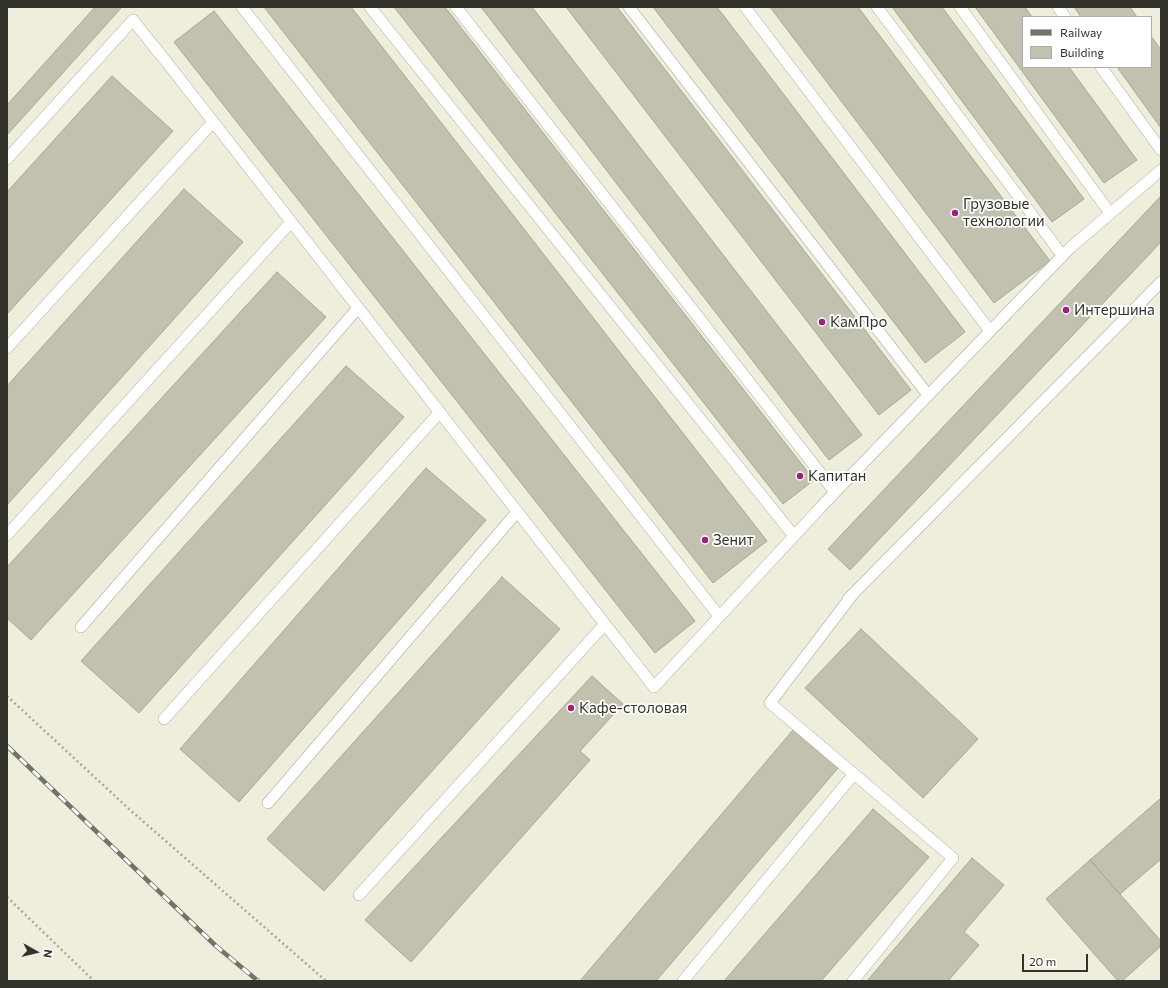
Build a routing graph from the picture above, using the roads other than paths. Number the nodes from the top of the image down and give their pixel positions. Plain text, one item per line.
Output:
1 (242, 7) edge
2 (370, 7) edge
3 (456, 7) edge
4 (629, 7) edge
5 (746, 7) edge
6 (877, 7) edge
7 (960, 7) edge
8 (1058, 7) edge
9 (1064, 16) edge
10 (154, 46) dead end
11 (165, 60) junction
12 (1102, 68) edge
13 (213, 122) junction
14 (1161, 150) edge
15 (7, 159) edge
16 (1161, 170) edge
17 (1110, 213) junction
18 (291, 222) junction
19 (1062, 256) junction
20 (1161, 282) edge
21 (358, 308) junction
22 (990, 330) junction
23 (7, 348) edge
24 (928, 395) junction
25 (440, 412) junction
26 (835, 492) junction
27 (517, 512) junction
28 (7, 535) edge
29 (794, 536) junction
30 (719, 616) junction
31 (605, 624) junction
32 (81, 627) dead end
33 (164, 719) dead end
34 (854, 774) junction
35 (268, 803) dead end
36 (359, 895) dead end
37 (683, 981) edge
38 (853, 981) edge

1 - 30 lane
2 - 29 lane
3 - 26 lane
4 - 24 lane
5 - 22 lane
6 - 19 lane
7 - 17 lane
8 - 9 lane
10 - 11 lane
11 - 13 lane
11 - 15 lane
12 - 14 lane
13 - 18 lane
13 - 23 lane
16 - 17 lane
17 - 19 lane
18 - 21 lane
18 - 28 lane
19 - 22 lane
20 - 34 lane
21 - 25 lane
21 - 32 lane
22 - 24 lane
24 - 26 lane
25 - 27 lane
25 - 33 lane
26 - 29 lane
27 - 31 lane
27 - 35 lane
29 - 30 lane
30 - 31 lane
31 - 36 lane
34 - 37 lane
34 - 38 lane

